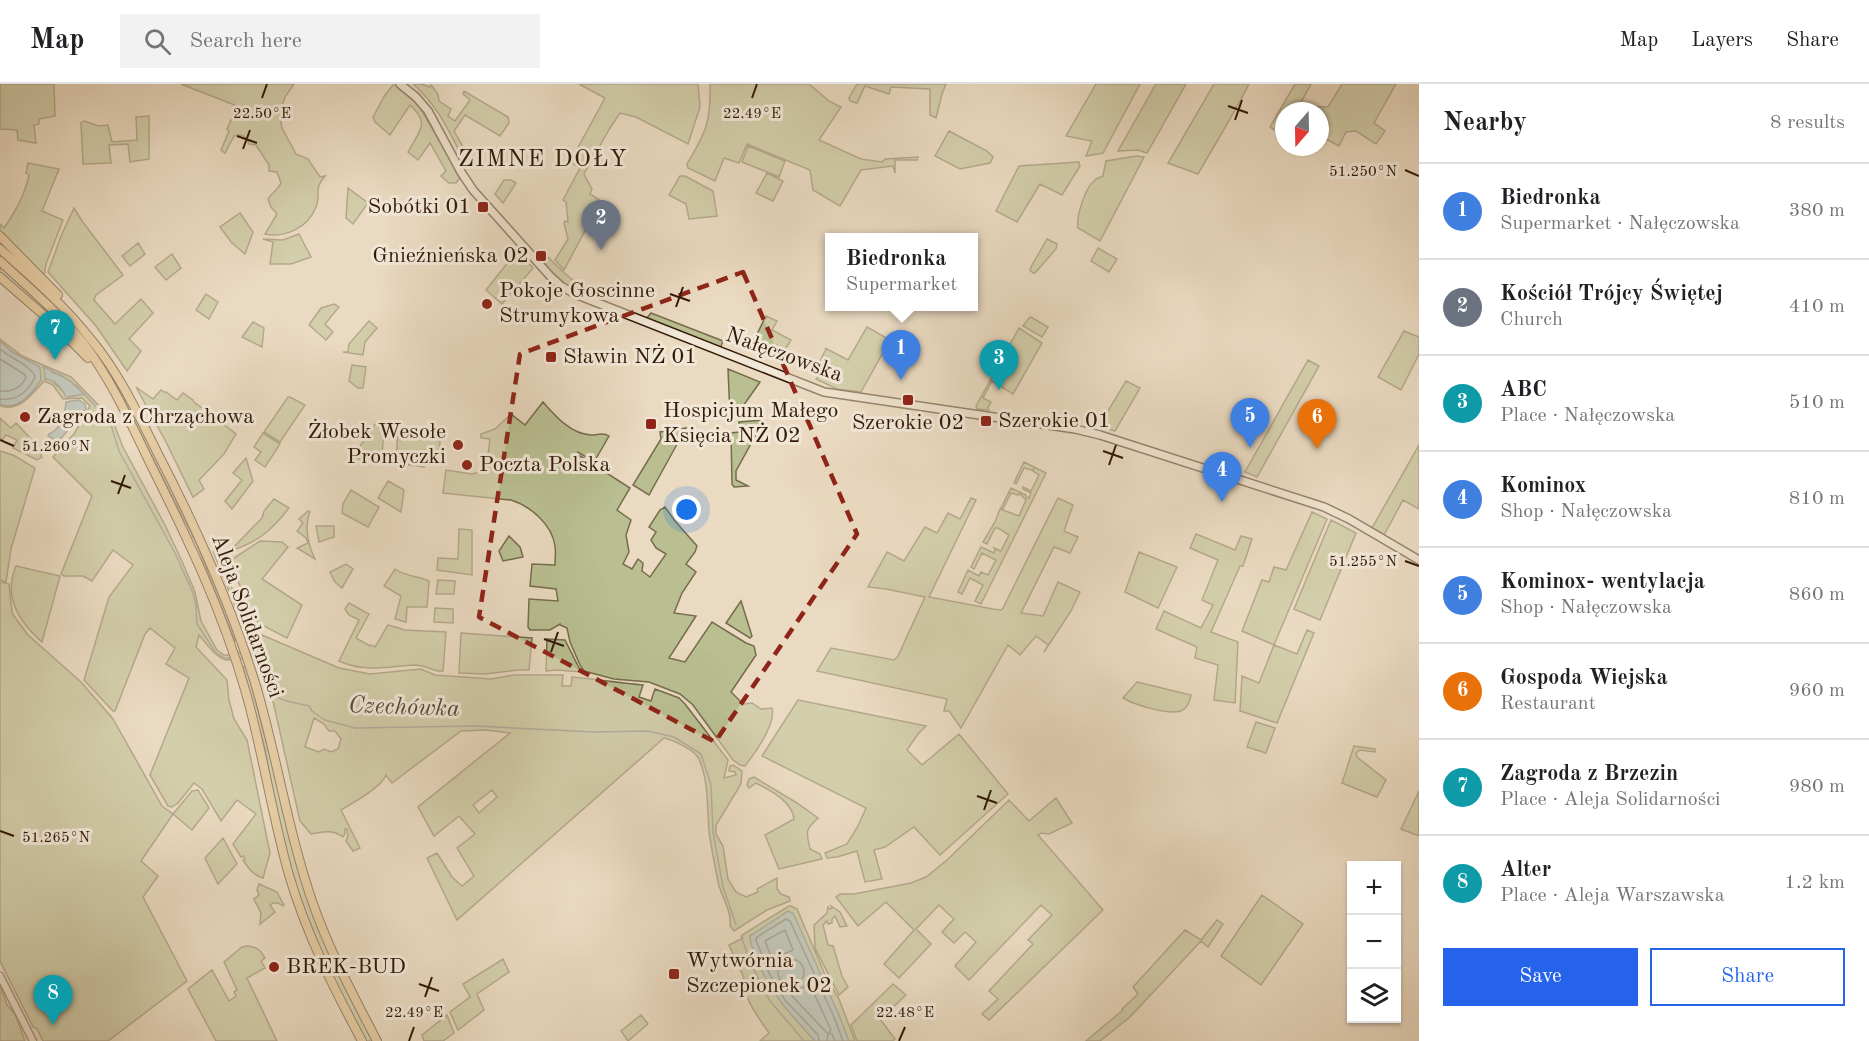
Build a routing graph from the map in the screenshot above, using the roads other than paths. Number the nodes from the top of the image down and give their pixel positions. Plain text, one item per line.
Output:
1 (400, 84) edge
2 (0, 236) edge
3 (0, 249) edge
4 (0, 261) edge
5 (0, 277) edge
6 (93, 341) junction
7 (128, 417) junction
8 (1419, 560) edge
9 (0, 976) edge
10 (33, 1041) edge
11 (362, 1041) edge
12 (377, 1041) edge

1 - 8 main road, Nałęczowska
2 - 6 main road
3 - 6 main road, Aleja Solidarności
4 - 7 main road, Aleja Solidarności
5 - 7 main road
6 - 12 main road, Aleja Solidarności
7 - 11 main road, Aleja Solidarności
9 - 10 street

